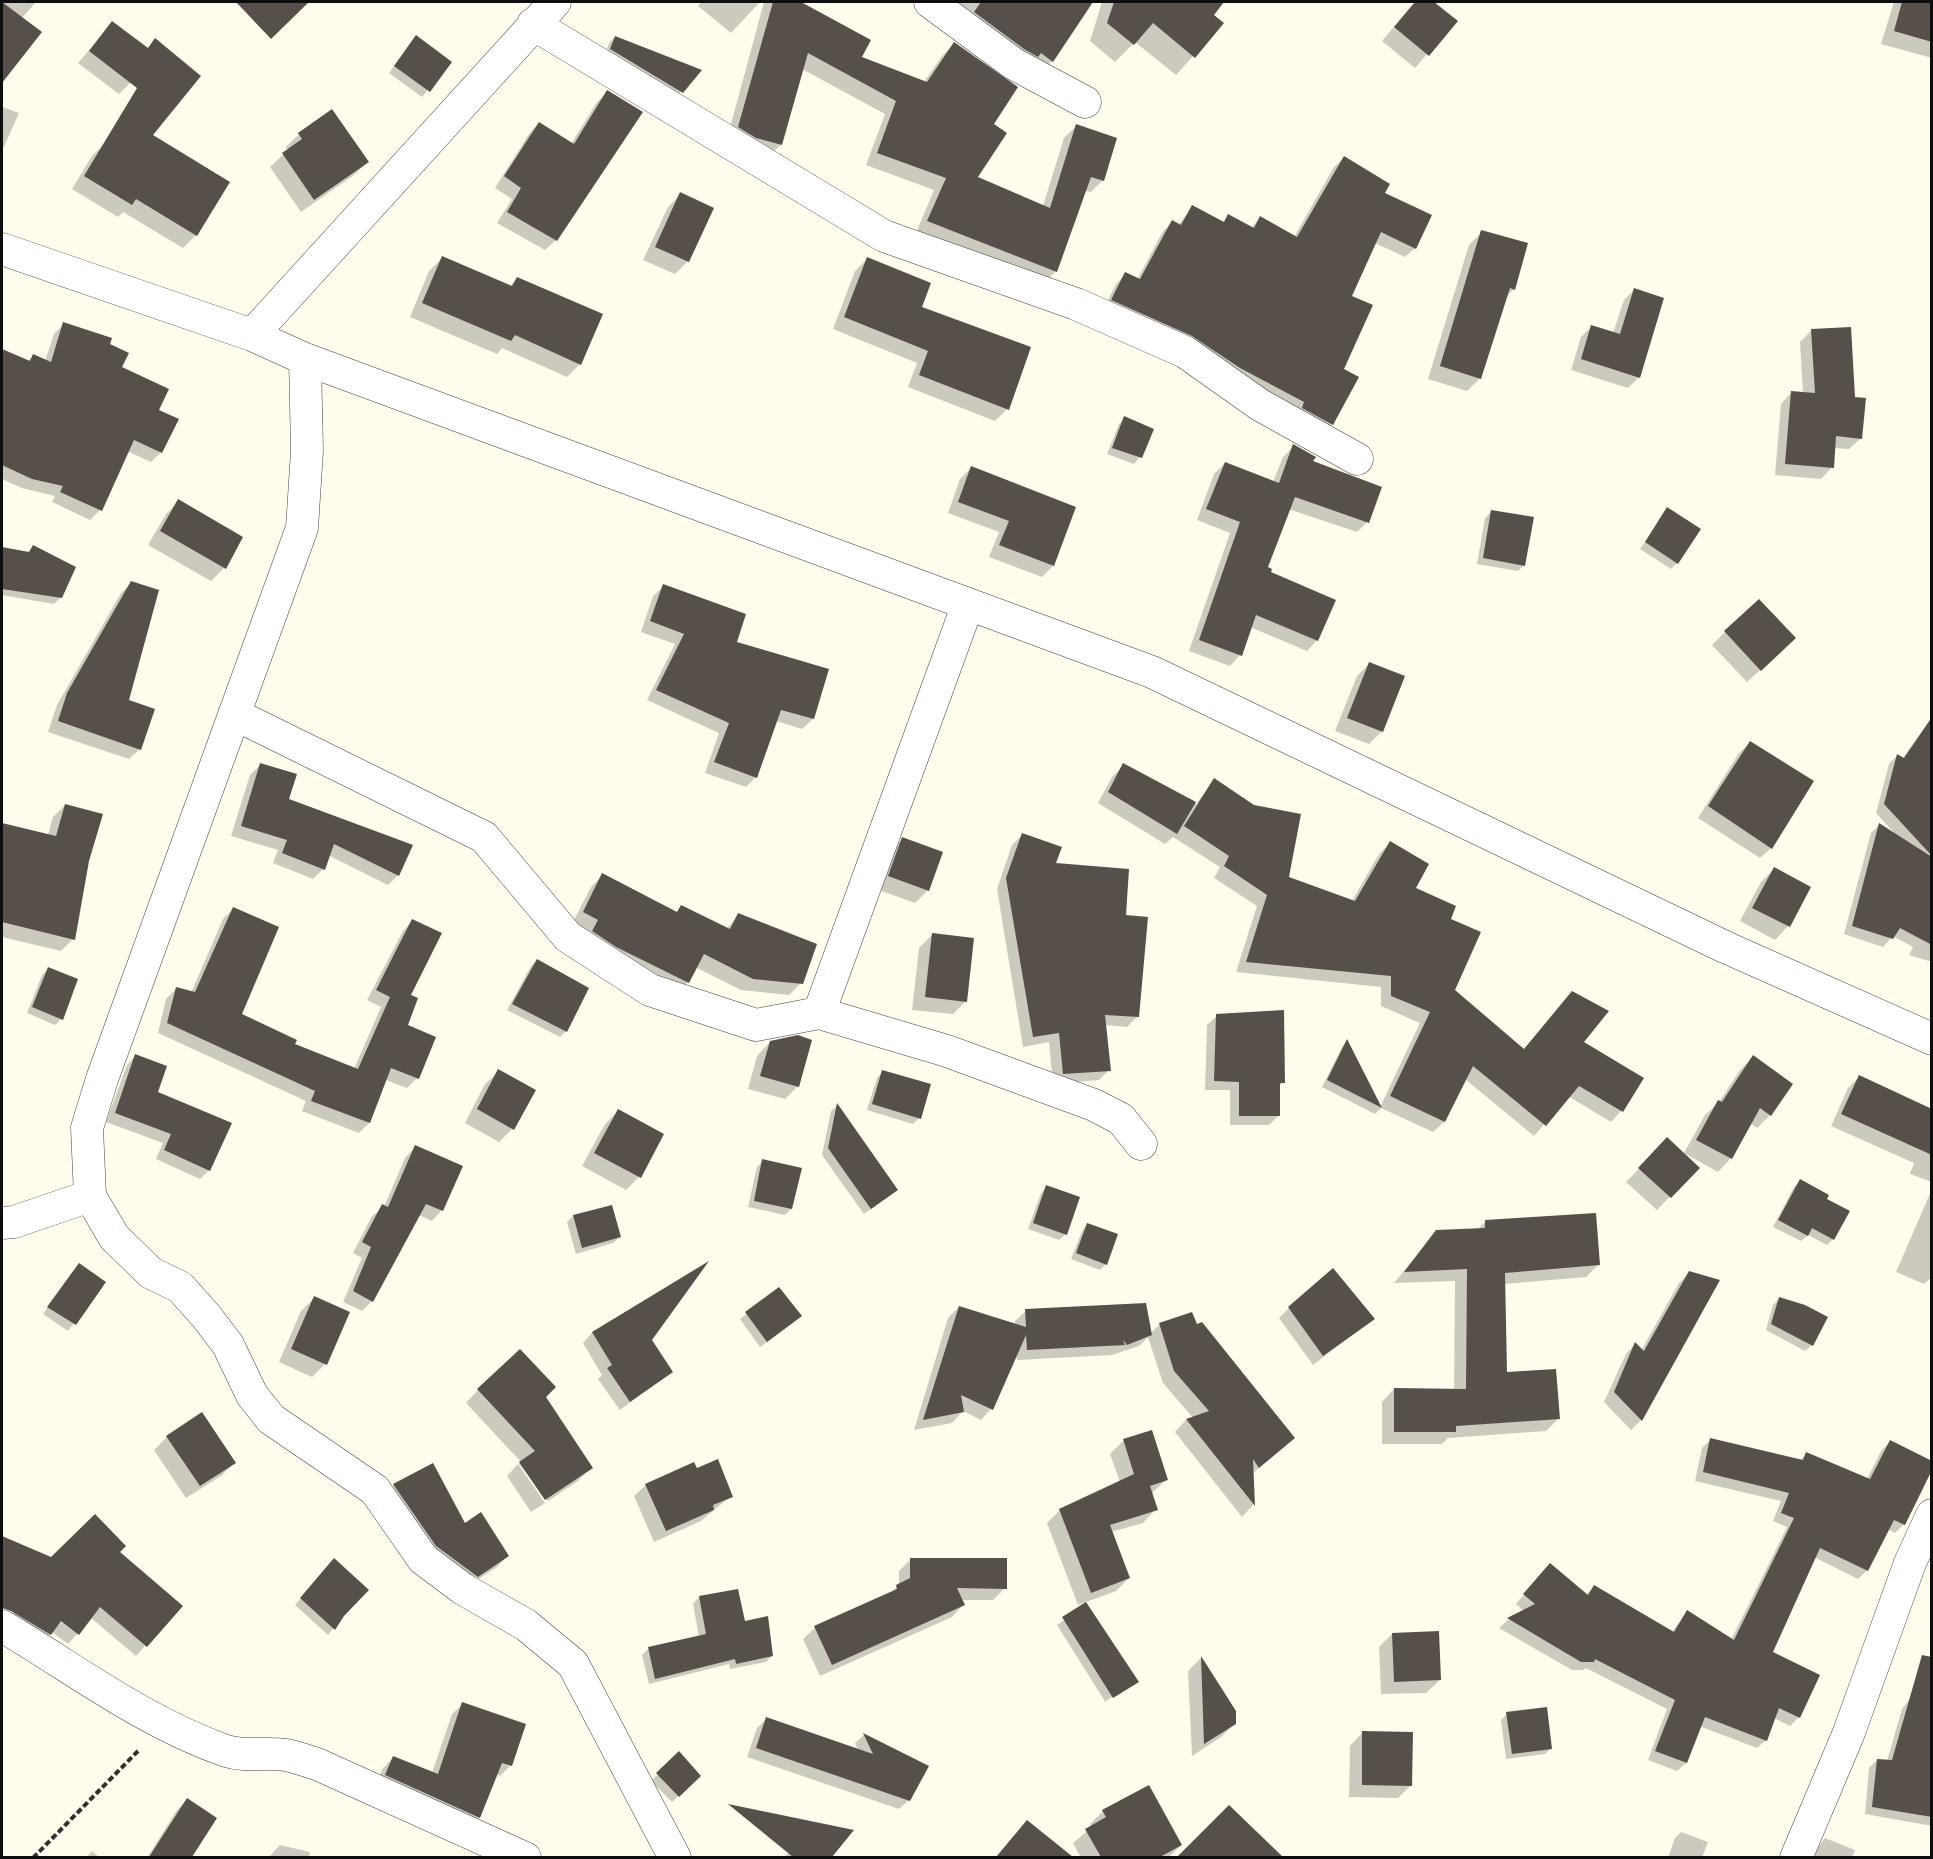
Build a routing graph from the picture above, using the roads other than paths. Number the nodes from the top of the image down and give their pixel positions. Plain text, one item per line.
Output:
1 (555, 2) edge
2 (930, 2) edge
3 (533, 24) junction
4 (1085, 102) dead end
5 (2, 249) edge
6 (252, 335) junction
7 (305, 359) junction
8 (1357, 459) dead end
9 (968, 604) junction
10 (234, 714) junction
11 (819, 1013) junction
12 (1932, 1039) edge
13 (1141, 1144) dead end
14 (90, 1196) junction
15 (2, 1222) edge
16 (1932, 1515) edge
17 (2, 1626) edge
18 (525, 1857) edge
19 (675, 1857) edge
20 (1796, 1857) edge

1 - 3 street
2 - 4 street
3 - 6 street
3 - 8 street
5 - 6 street
6 - 7 street
7 - 9 street
7 - 10 street
9 - 11 street
9 - 12 street
10 - 11 street
10 - 14 street
11 - 13 street
14 - 15 street
14 - 19 street
16 - 20 street
17 - 18 street

